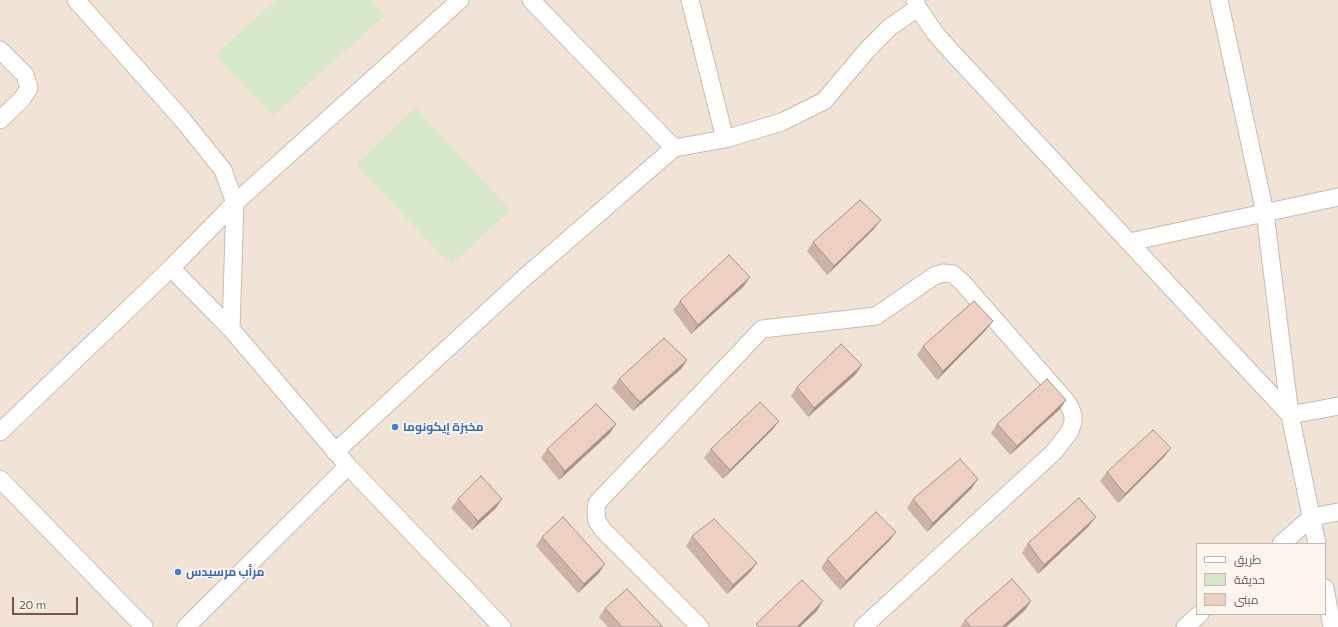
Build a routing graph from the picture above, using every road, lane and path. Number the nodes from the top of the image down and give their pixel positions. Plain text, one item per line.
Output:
1 (76, 0) edge
2 (460, 0) edge
3 (531, 0) edge
4 (690, 0) edge
5 (1220, 0) edge
6 (917, 4) edge
7 (0, 50) edge
8 (0, 120) edge
9 (726, 140) junction
10 (674, 148) junction
11 (1338, 197) edge
12 (235, 203) junction
13 (1265, 213) junction
14 (1130, 242) junction
15 (171, 268) junction
16 (231, 329) junction
17 (1338, 406) edge
18 (1290, 415) junction
19 (0, 432) edge
20 (335, 452) junction
21 (348, 466) junction
22 (0, 479) edge
23 (1338, 512) edge
24 (1312, 517) junction
25 (1282, 543) edge
26 (1317, 543) edge
27 (1326, 594) edge
28 (1199, 615) edge
29 (144, 627) edge
30 (186, 627) edge
31 (502, 627) edge
32 (700, 627) edge
33 (863, 627) edge
34 (1185, 627) edge
35 (1332, 627) edge

1 - 12 street
2 - 12 street
3 - 10 street
4 - 9 street
5 - 13 street
6 - 9 street
6 - 14 street
7 - 8 street
9 - 10 street
10 - 20 street
11 - 13 street
12 - 15 street
12 - 16 street
13 - 14 street
13 - 18 street
14 - 18 street
15 - 16 street
15 - 19 street
16 - 20 street
17 - 18 street
18 - 24 street
20 - 21 street
21 - 30 street
21 - 31 street
22 - 29 street
23 - 24 street
24 - 25 street
24 - 26 street
27 - 35 street
28 - 34 street
32 - 33 street

